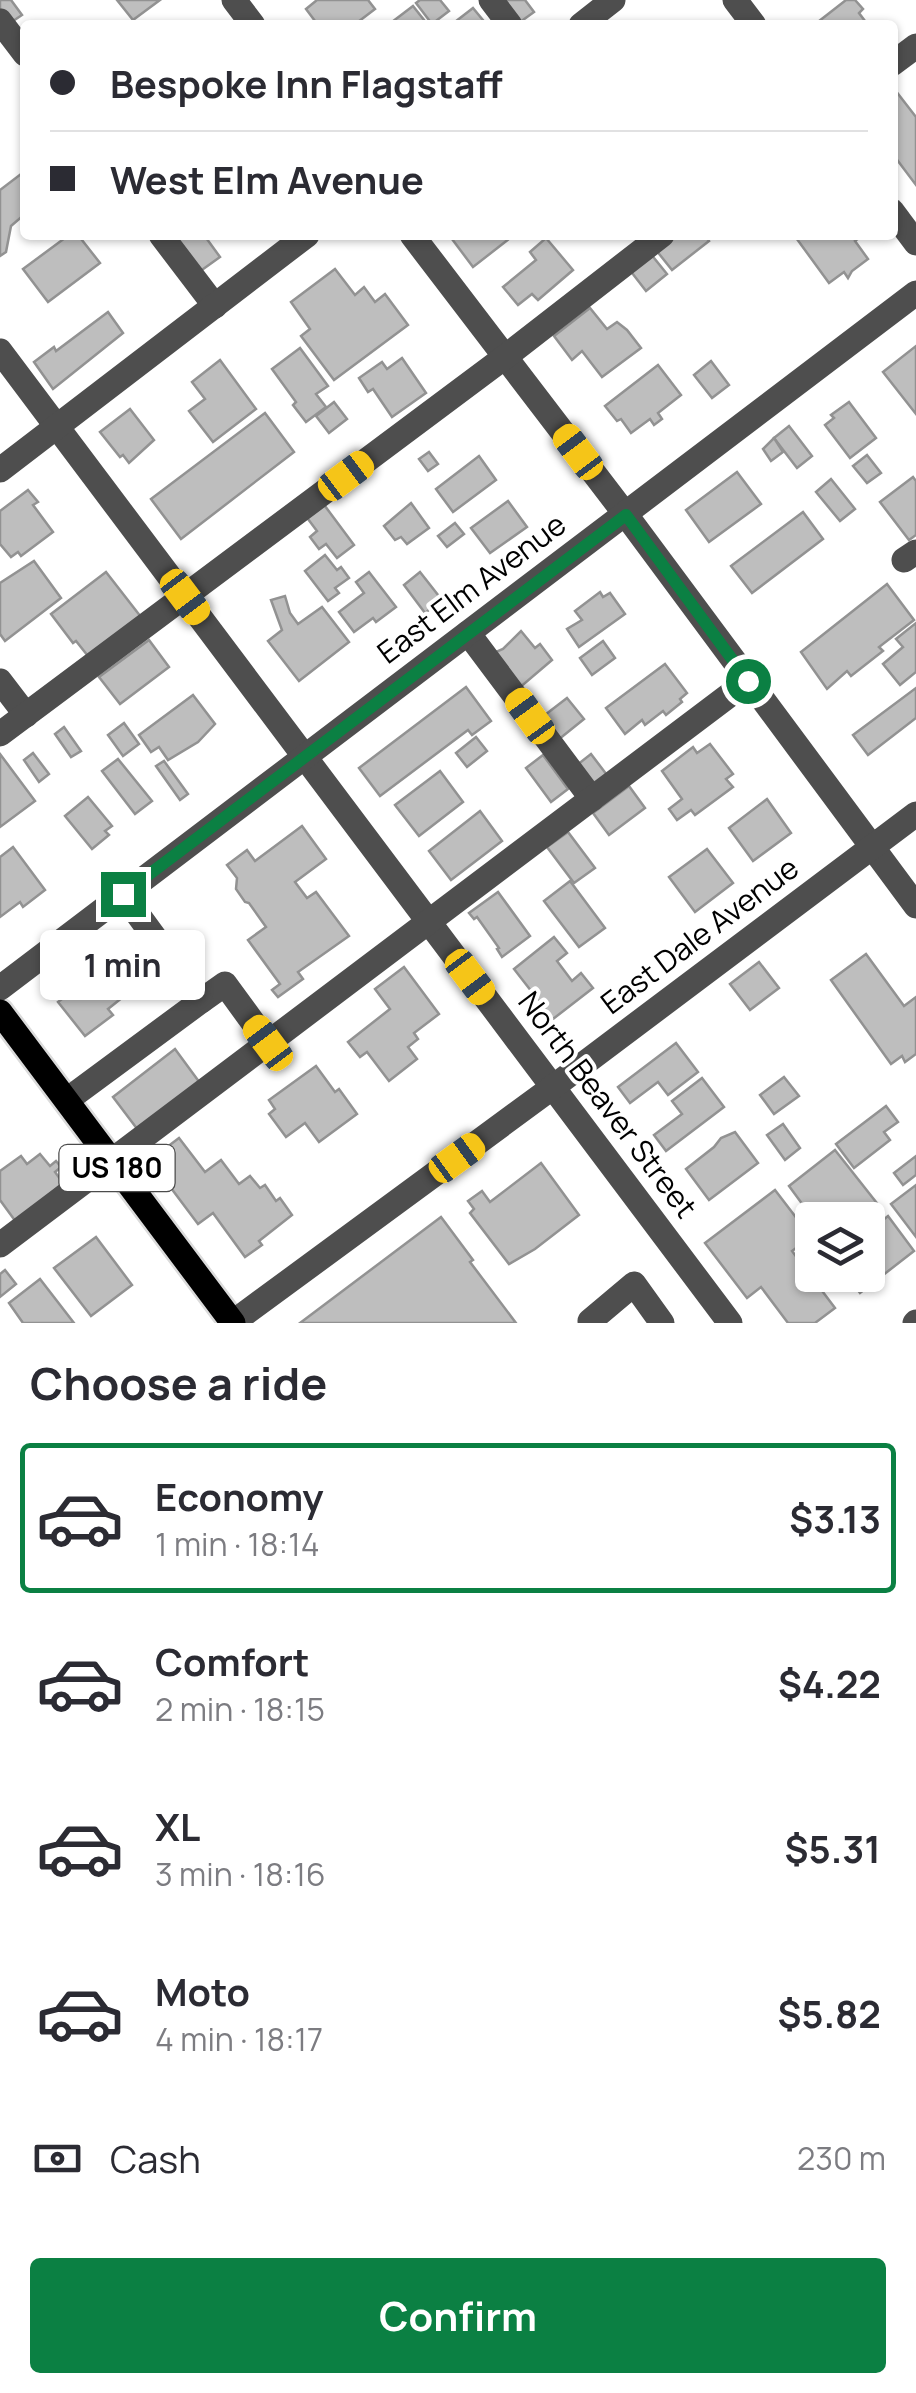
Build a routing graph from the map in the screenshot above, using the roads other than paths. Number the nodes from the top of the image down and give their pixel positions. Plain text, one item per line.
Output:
1 (234, 0) edge
2 (490, 0) edge
3 (614, 0) edge
4 (735, 0) edge
5 (249, 20) edge
6 (506, 20) edge
7 (588, 20) edge
8 (750, 20) edge
9 (0, 21) edge
10 (20, 47) edge
11 (898, 219) edge
12 (165, 240) edge
13 (301, 240) edge
14 (416, 240) edge
15 (655, 240) edge
16 (916, 242) edge
17 (916, 292) edge
18 (215, 306) junction
19 (0, 351) edge
20 (506, 357) junction
21 (58, 427) junction
22 (0, 470) edge
23 (626, 515) junction
24 (185, 597) junction
25 (468, 632) junction
26 (0, 680) edge
27 (748, 681) junction
28 (26, 715) junction
29 (0, 734) edge
30 (304, 756) junction
31 (592, 799) junction
32 (916, 814) edge
33 (872, 848) junction
34 (123, 894) junction
35 (916, 906) edge
36 (429, 922) junction
37 (0, 988) edge
38 (202, 1001) junction
39 (0, 1012) edge
40 (268, 1043) junction
41 (553, 1088) junction
42 (66, 1100) junction
43 (112, 1161) junction
44 (0, 1245) edge
45 (590, 1322) edge
46 (233, 1323) edge
47 (662, 1323) edge
48 (730, 1323) edge

1 - 5 street
2 - 6 street
3 - 7 street
4 - 8 street
9 - 10 street
11 - 16 street
12 - 18 street
13 - 18 street
14 - 20 street
15 - 20 street
17 - 23 street, East Elm Avenue
18 - 21 street
19 - 21 street, North Beaver Street
20 - 23 street
20 - 24 street
21 - 22 street
21 - 24 street, North Beaver Street
23 - 25 street, East Elm Avenue
23 - 27 street
24 - 28 street
24 - 30 street, North Beaver Street
25 - 30 street, East Elm Avenue
25 - 31 street
26 - 28 street
27 - 31 street
27 - 33 street
28 - 29 street
30 - 34 street, East Elm Avenue
30 - 36 street, North Beaver Street
31 - 36 street
32 - 33 street, East Dale Avenue
33 - 35 street
33 - 41 street, East Dale Avenue
34 - 37 street, East Elm Avenue
34 - 38 street
36 - 40 street
36 - 41 street, North Beaver Street
38 - 40 street
38 - 42 street
39 - 42 main road, US 180
40 - 43 street
41 - 46 street, East Dale Avenue
41 - 48 street, North Beaver Street
42 - 43 main road, US 180
43 - 44 street
43 - 46 main road, US 180
45 - 47 street

